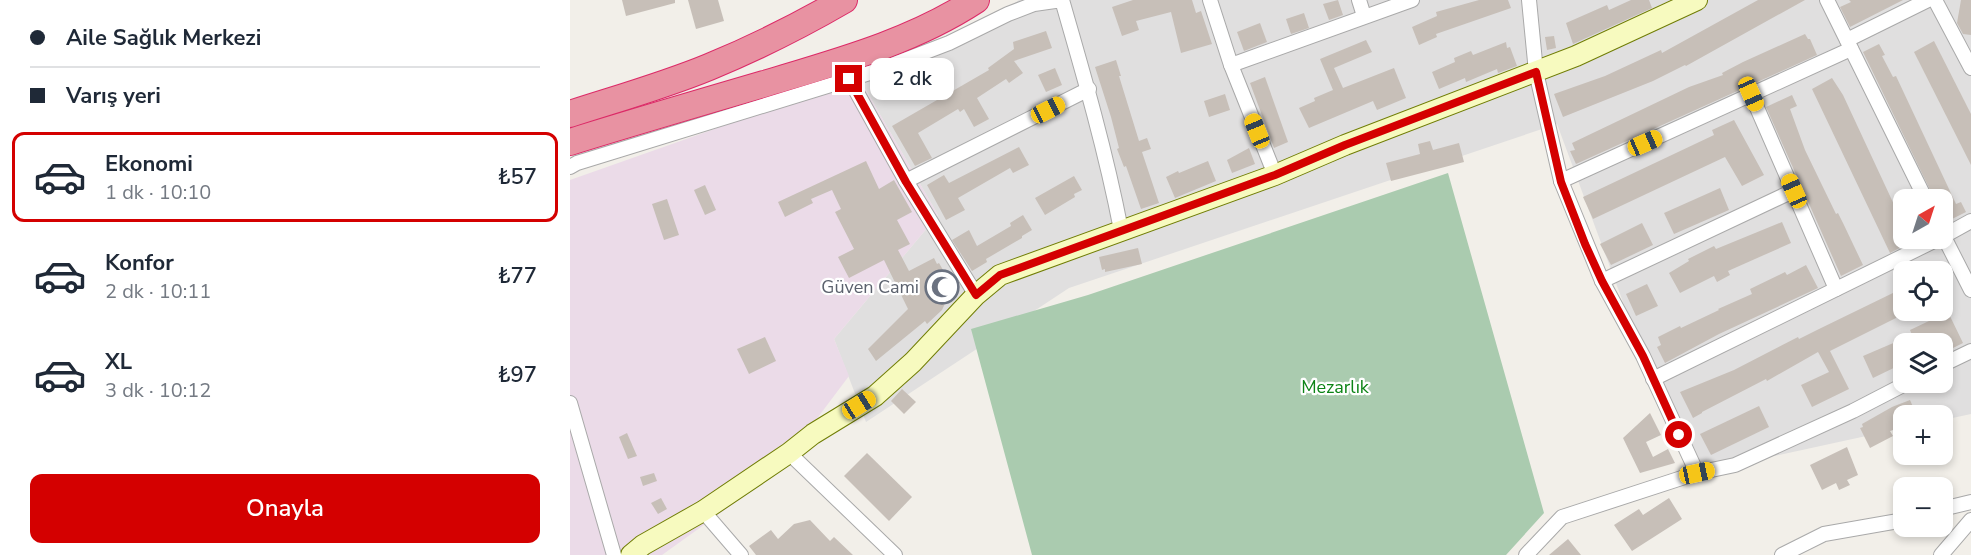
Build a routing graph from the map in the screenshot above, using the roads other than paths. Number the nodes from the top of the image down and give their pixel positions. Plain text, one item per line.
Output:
1 (844, 0) edge
2 (976, 0) edge
3 (1210, 0) edge
4 (1359, 0) edge
5 (1412, 0) edge
6 (1529, 0) edge
7 (1697, 0) edge
8 (1827, 0) edge
9 (1928, 0) edge
10 (1935, 0) edge
11 (1364, 16) junction
12 (1849, 44) junction
13 (1231, 65) junction
14 (1971, 68) edge
15 (845, 70) junction
16 (1536, 72) junction
17 (1089, 89) junction
18 (1751, 94) junction
19 (570, 114) edge
20 (570, 142) edge
21 (570, 167) edge
22 (1275, 175) junction
23 (906, 182) junction
24 (1561, 182) junction
25 (1921, 189) edge
26 (1794, 191) junction
27 (1971, 221) edge
28 (1121, 230) junction
29 (1953, 230) edge
30 (1916, 249) edge
31 (1949, 249) edge
32 (1602, 281) junction
33 (1836, 289) junction
34 (1971, 290) edge
35 (976, 295) junction
36 (1971, 351) edge
37 (1953, 360) edge
38 (1653, 379) junction
39 (1893, 390) edge
40 (570, 404) edge
41 (789, 453) junction
42 (1697, 473) junction
43 (1971, 502) edge
44 (1953, 506) edge
45 (703, 511) junction
46 (1971, 520) edge
47 (1893, 521) edge
48 (641, 552) edge
49 (614, 555) edge
50 (741, 555) edge
51 (895, 555) edge
52 (1526, 555) edge
53 (1782, 555) edge
54 (1941, 555) edge

1 - 19 highway
2 - 15 highway
3 - 13 street
4 - 11 street
5 - 11 street
6 - 16 street
7 - 16 street
8 - 12 street
9 - 12 street
10 - 14 street
11 - 13 street
12 - 18 street
12 - 25 street
13 - 22 street
15 - 17 street
15 - 20 highway
15 - 21 street
15 - 23 street
16 - 22 street
16 - 24 street
17 - 23 street
17 - 28 street
18 - 24 street
18 - 26 street
22 - 28 street
23 - 35 street
24 - 32 street
26 - 32 street
26 - 33 street
27 - 29 street
28 - 35 street
30 - 33 street
31 - 34 street
32 - 38 street
33 - 38 street
35 - 41 street
36 - 37 street
38 - 42 street
39 - 42 street
40 - 49 street
41 - 45 street
41 - 51 street
42 - 52 street
43 - 44 street
45 - 48 street
45 - 50 street
46 - 54 street
47 - 53 street

